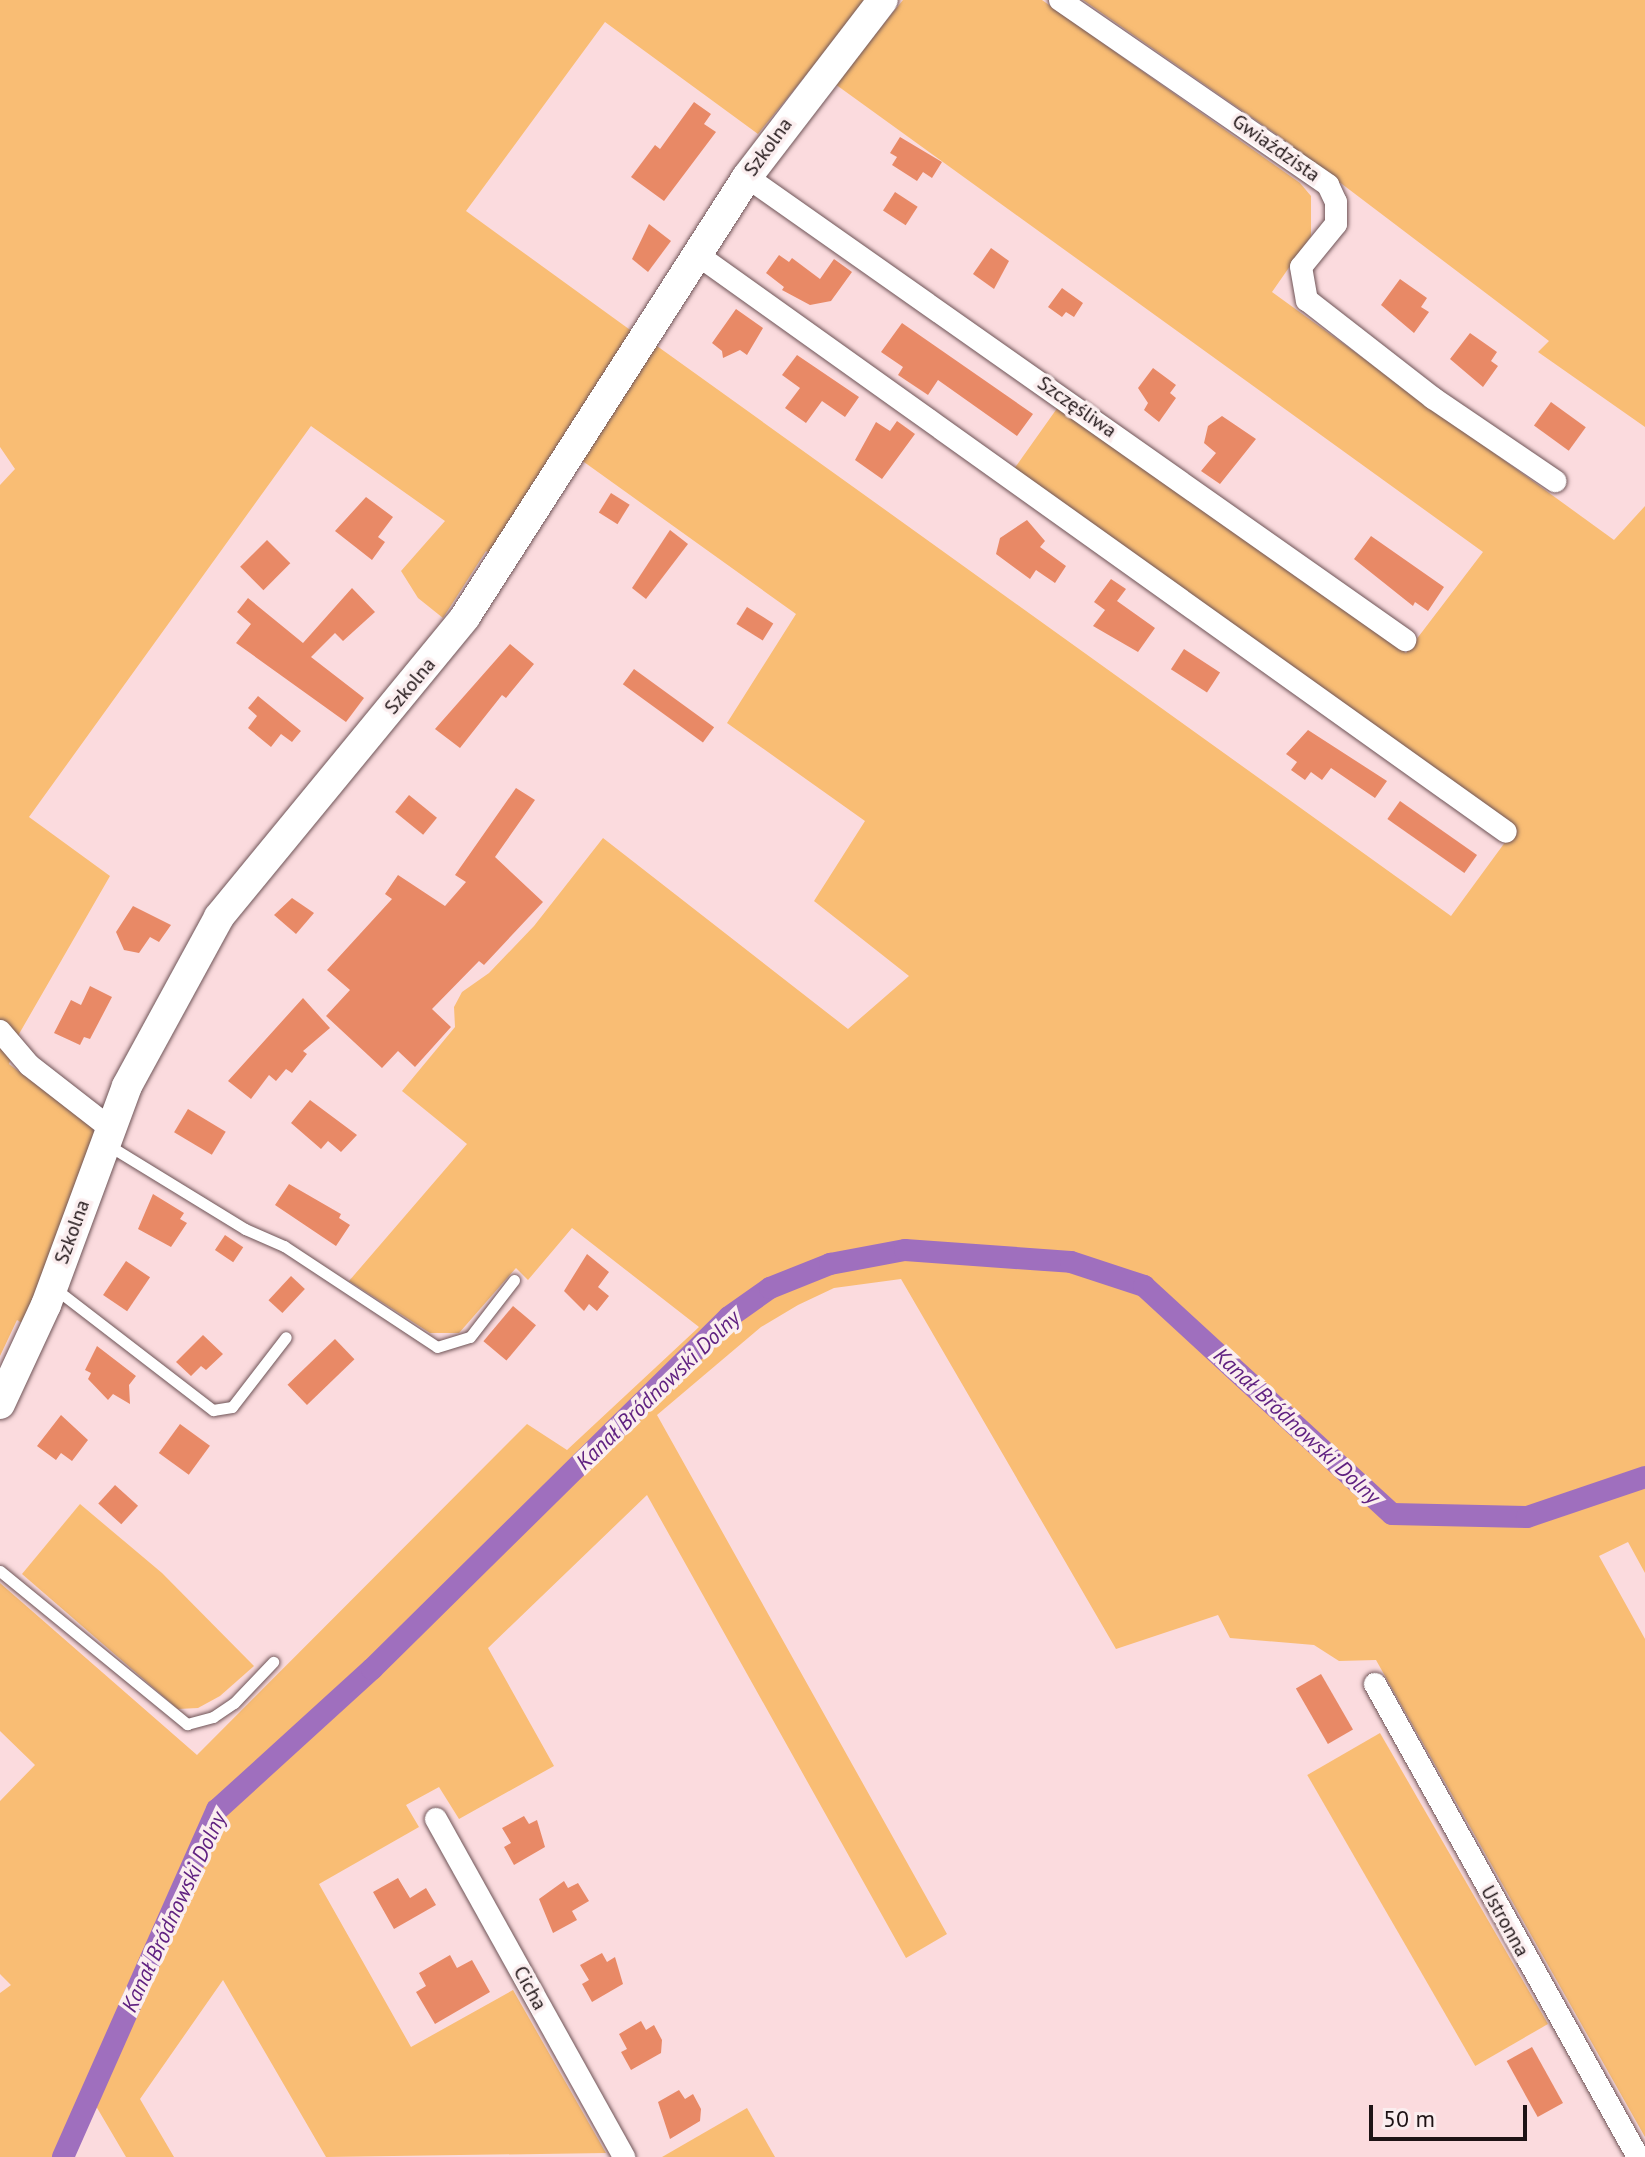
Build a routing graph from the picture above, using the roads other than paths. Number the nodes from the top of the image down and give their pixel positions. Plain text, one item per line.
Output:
1 (883, 0) edge
2 (1060, 0) edge
3 (747, 177) junction
4 (695, 253) junction
5 (1555, 481) dead end
6 (1405, 640) dead end
7 (1506, 832) dead end
8 (3, 1042) edge
9 (107, 1135) junction
10 (514, 1280) dead end
11 (53, 1287) junction
12 (286, 1337) dead end
13 (0, 1404) edge
14 (0, 1571) edge
15 (273, 1662) dead end
16 (1375, 1684) dead end
17 (436, 1819) dead end
18 (624, 2157) edge
19 (1638, 2157) edge

1 - 3 street, Szkolna
2 - 5 street, Gwiaździsta
3 - 4 street, Szkolna
3 - 6 street, Szczęśliwa
4 - 7 street
4 - 9 street, Szkolna
8 - 9 street
9 - 10 lane
9 - 11 street, Szkolna
11 - 12 lane
11 - 13 street, Szkolna
14 - 15 lane
16 - 19 street, Ustronna
17 - 18 street, Cicha

